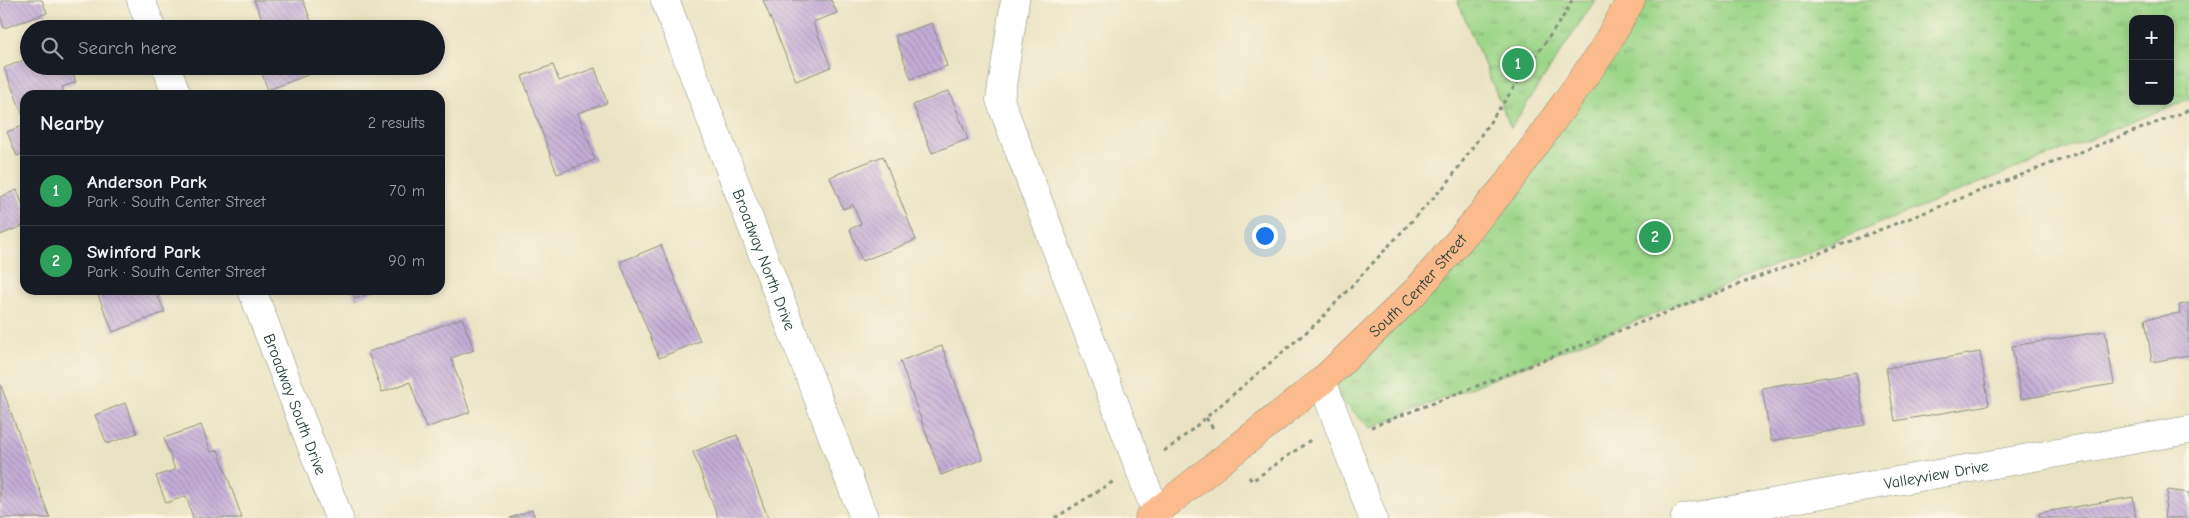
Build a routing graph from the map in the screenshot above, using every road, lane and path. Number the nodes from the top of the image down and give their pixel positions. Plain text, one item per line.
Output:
1 (141, 0) edge
2 (665, 0) edge
3 (1015, 0) edge
4 (1572, 0) edge
5 (1631, 0) edge
6 (149, 20) edge
7 (169, 75) edge
8 (175, 90) edge
9 (2189, 110) edge
10 (254, 295) edge
11 (1322, 381) junction
12 (2189, 430) edge
13 (1342, 435) junction
14 (1138, 467) junction
15 (1155, 517) edge
16 (339, 518) edge
17 (864, 518) edge
18 (1055, 518) edge
19 (1373, 518) edge
20 (1684, 518) edge

1 - 6 street
2 - 17 street, Broadway North Drive
3 - 14 street
4 - 14 path
5 - 11 main road, South Center Street
7 - 8 street
9 - 13 path
10 - 16 street, Broadway South Drive
11 - 13 street
11 - 15 main road, South Center Street
12 - 20 street, Valleyview Drive
13 - 19 street
14 - 15 street
14 - 18 path

